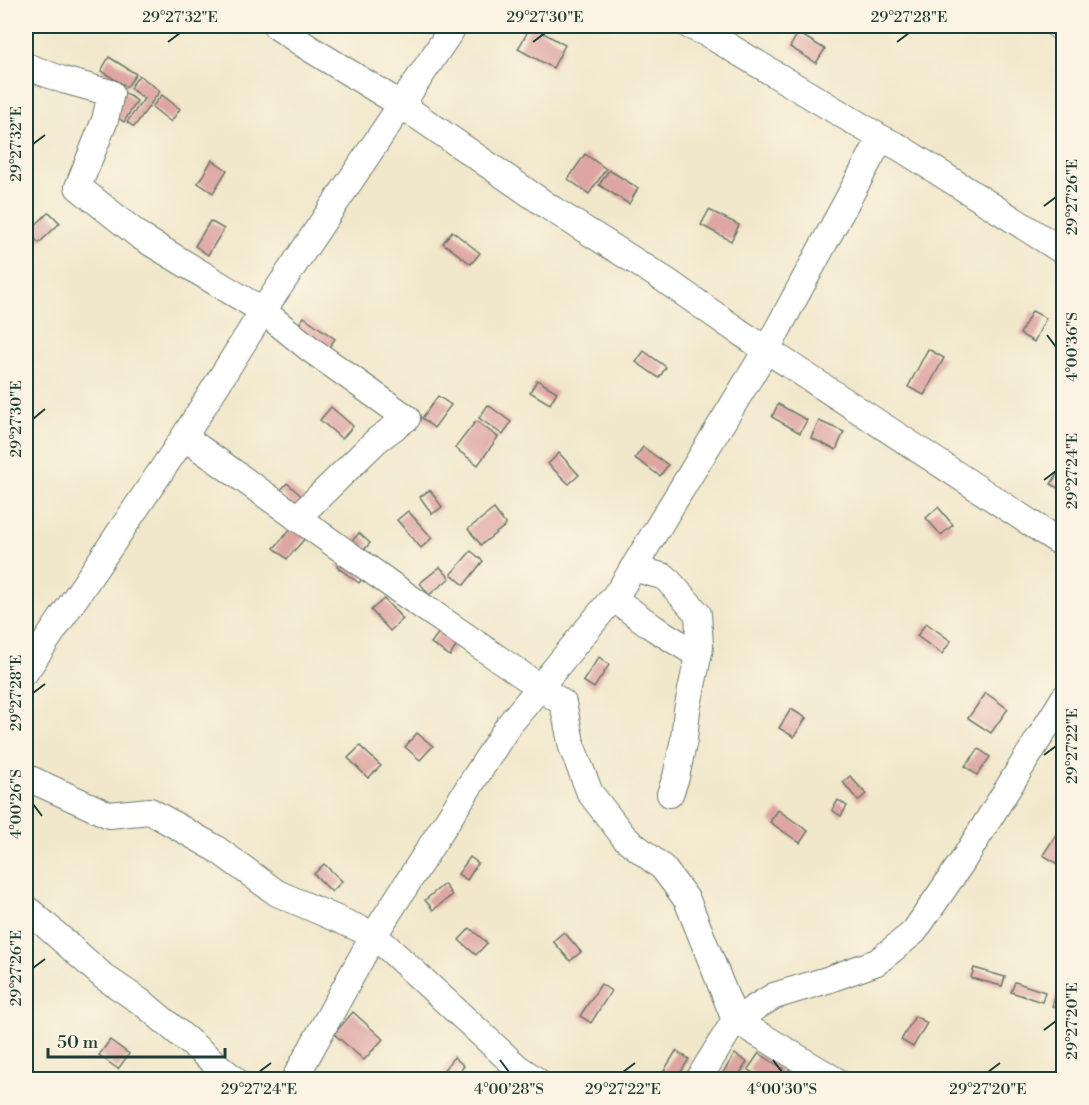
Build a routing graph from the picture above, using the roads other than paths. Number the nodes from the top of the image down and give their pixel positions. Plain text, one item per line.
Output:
1 (276, 26) edge
2 (454, 26) edge
3 (690, 26) edge
4 (1058, 26) edge
5 (1064, 28) edge
6 (26, 66) edge
7 (400, 104) junction
8 (881, 138) junction
9 (1064, 252) edge
10 (263, 311) junction
11 (767, 349) junction
12 (184, 437) junction
13 (297, 518) junction
14 (1064, 545) edge
15 (633, 568) junction
16 (613, 598) junction
17 (699, 655) junction
18 (26, 671) edge
19 (539, 688) junction
20 (1064, 698) edge
21 (26, 777) edge
22 (670, 794) dead end
23 (26, 909) edge
24 (374, 934) junction
25 (735, 1020) junction
26 (235, 1080) edge
27 (294, 1080) edge
28 (536, 1080) edge
29 (698, 1080) edge
30 (835, 1080) edge

1 - 7 street
2 - 7 street
3 - 8 street
4 - 5 street
6 - 10 street
7 - 10 street
7 - 11 street
8 - 9 street
8 - 11 street
10 - 12 street
10 - 13 street
11 - 14 street
11 - 15 street
12 - 13 street
12 - 18 street
13 - 19 street
15 - 16 street
15 - 17 street
16 - 17 street
16 - 19 street
17 - 22 street
19 - 24 street
19 - 25 street
20 - 25 street
21 - 24 street
23 - 26 street
24 - 27 street
24 - 28 street
25 - 29 street
25 - 30 street

